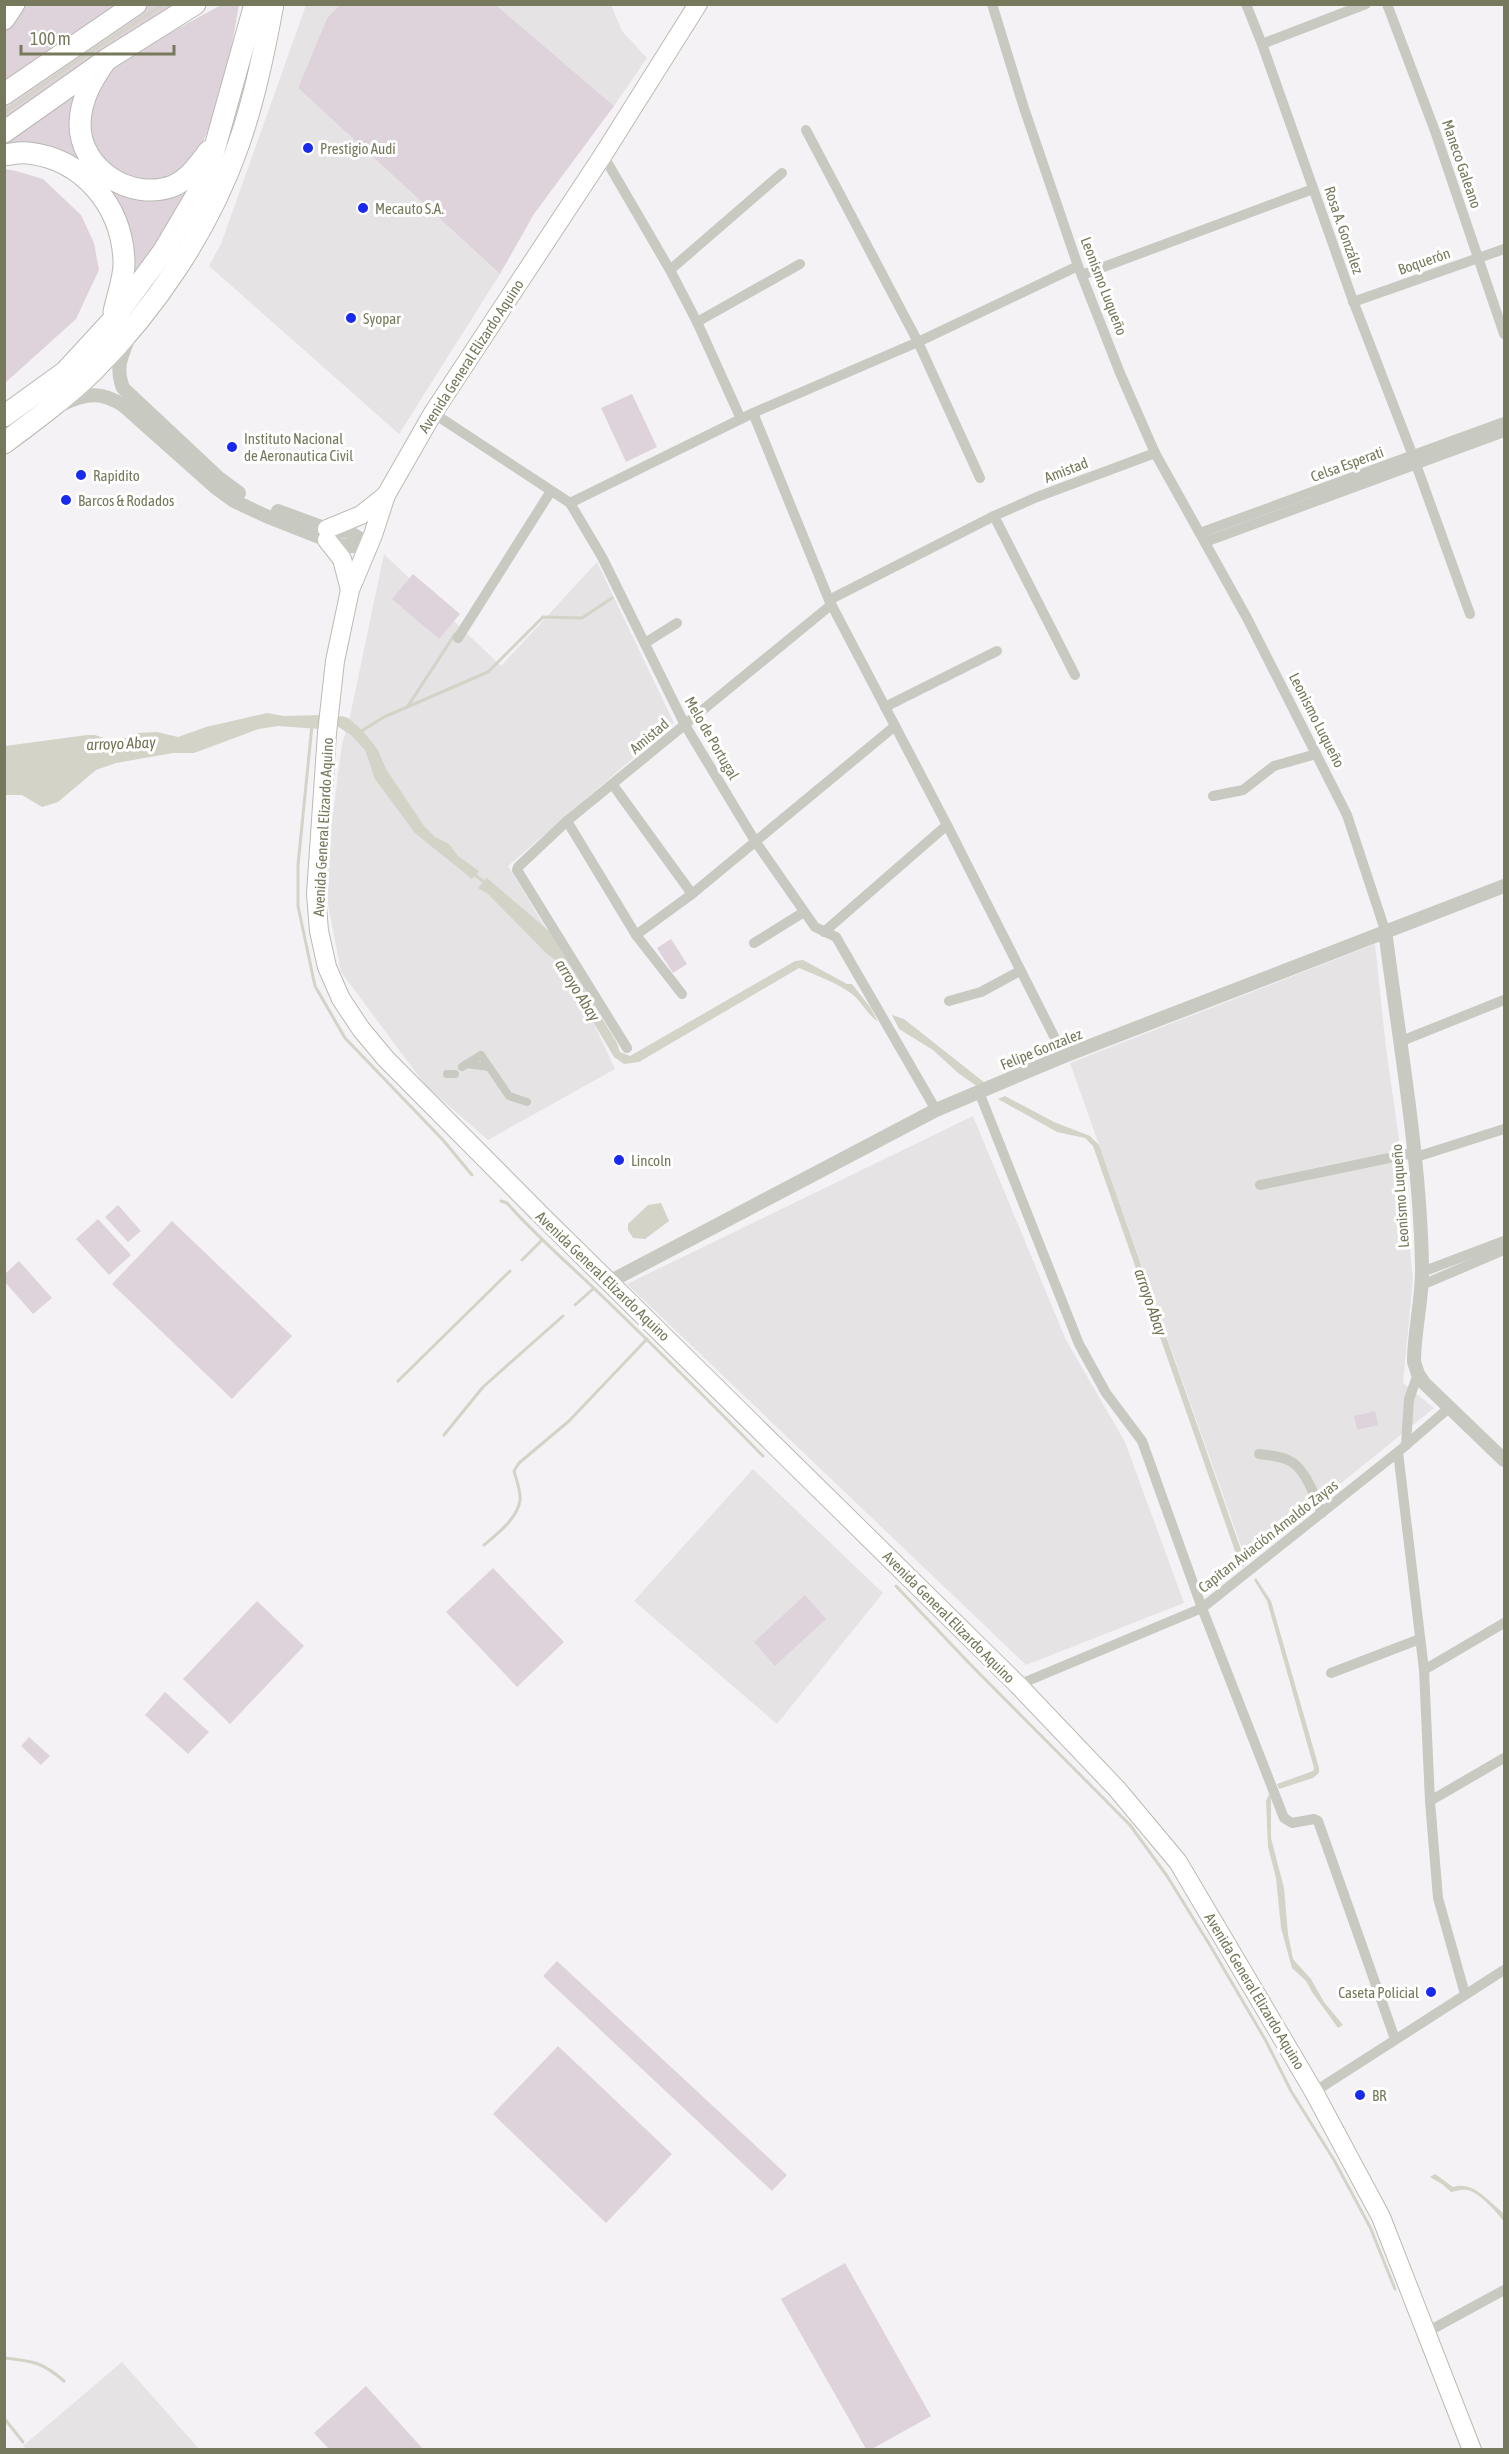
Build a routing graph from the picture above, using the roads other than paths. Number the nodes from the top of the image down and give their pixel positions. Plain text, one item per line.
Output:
1 (14, 4) edge
2 (136, 4) edge
3 (195, 4) edge
4 (255, 4) edge
5 (273, 4) edge
6 (698, 4) edge
7 (992, 4) edge
8 (1246, 4) edge
9 (1366, 4) edge
10 (1387, 4) edge
11 (4, 19) edge
12 (1262, 44) junction
13 (106, 60) junction
14 (4, 94) edge
15 (221, 129) junction
16 (806, 130) dead end
17 (4, 132) edge
18 (4, 154) edge
19 (603, 155) junction
20 (782, 173) dead end
21 (1313, 189) junction
22 (1504, 249) edge
23 (1478, 258) junction
24 (800, 264) dead end
25 (670, 270) junction
26 (1080, 270) junction
27 (1353, 302) junction
28 (112, 321) junction
29 (697, 322) junction
30 (134, 326) junction
31 (1504, 334) edge
32 (918, 342) junction
33 (433, 413) junction
34 (753, 413) junction
35 (39, 415) junction
36 (4, 416) edge
37 (741, 419) junction
38 (1504, 422) edge
39 (1504, 432) edge
40 (4, 443) edge
41 (1155, 453) junction
42 (1414, 460) junction
43 (980, 478) dead end
44 (551, 491) junction
45 (386, 495) junction
46 (570, 503) junction
47 (994, 516) junction
48 (327, 534) junction
49 (1203, 538) junction
50 (367, 543) junction
51 (350, 590) junction
52 (830, 602) junction
53 (1470, 614) dead end
54 (677, 623) dead end
55 (458, 638) dead end
56 (645, 642) junction
57 (997, 651) dead end
58 (1075, 675) dead end
59 (885, 707) junction
60 (685, 725) junction
61 (895, 726) junction
62 (1316, 754) junction
63 (613, 785) junction
64 (1213, 796) dead end
65 (567, 822) junction
66 (947, 825) junction
67 (755, 841) junction
68 (1504, 886) edge
69 (692, 894) junction
70 (804, 912) junction
71 (1385, 930) junction
72 (824, 932) junction
73 (636, 935) junction
74 (754, 943) dead end
75 (1020, 970) junction
76 (682, 994) dead end
77 (1504, 1000) edge
78 (949, 1001) dead end
79 (1399, 1042) junction
80 (627, 1048) dead end
81 (1064, 1056) junction
82 (459, 1068) dead end
83 (979, 1092) junction
84 (527, 1102) dead end
85 (936, 1110) junction
86 (1504, 1129) edge
87 (1413, 1155) junction
88 (1260, 1185) dead end
89 (1504, 1241) edge
90 (1504, 1250) edge
91 (1422, 1278) junction
92 (609, 1282) junction
93 (1418, 1374) junction
94 (1450, 1407) junction
95 (1402, 1449) junction
96 (1259, 1454) dead end
97 (1504, 1460) edge
98 (1322, 1513) junction
99 (1202, 1608) junction
100 (1504, 1623) edge
101 (1420, 1639) junction
102 (1424, 1670) junction
103 (1331, 1673) dead end
104 (1018, 1685) junction
105 (1504, 1758) edge
106 (1430, 1801) junction
107 (1504, 1970) edge
108 (1465, 1994) junction
109 (1395, 2039) junction
110 (1314, 2092) junction
111 (1504, 2290) edge
112 (1427, 2332) junction
113 (1472, 2450) edge

1 - 11 highway
2 - 14 highway
3 - 13 highway
4 - 15 highway
5 - 30 highway
6 - 19 main road, Avenida General Elizardo Aquino
7 - 26 street, Leonismo Luqueño
8 - 12 street, Rosa A. González
9 - 12 street
10 - 23 street, Maneco Galeano
12 - 21 street, Rosa A. González
13 - 15 highway
13 - 17 highway
15 - 28 highway
16 - 32 street
18 - 28 highway
19 - 25 street
19 - 33 main road, Avenida General Elizardo Aquino
20 - 25 street
21 - 26 street
21 - 27 street, Rosa A. González
22 - 23 street, Boquerón
23 - 27 street, Boquerón
23 - 31 street, Maneco Galeano
24 - 29 street
25 - 29 street
26 - 32 street
26 - 41 street, Leonismo Luqueño
27 - 42 street, Rosa A. González
28 - 36 highway
29 - 37 street
30 - 35 highway
30 - 48 street
32 - 34 street
32 - 43 street
33 - 44 street, Melo de Portugal
33 - 45 main road, Avenida General Elizardo Aquino
34 - 37 street
34 - 52 street
35 - 40 highway
35 - 48 street
37 - 46 street
38 - 42 street, Celsa Esperati
39 - 42 street, Celsa Esperati
41 - 47 street, Amistad
41 - 49 street, Leonismo Luqueño
42 - 49 street, Celsa Esperati
42 - 53 street, Rosa A. González
44 - 46 street, Melo de Portugal
44 - 55 street
45 - 48 main road
45 - 50 main road, Avenida General Elizardo Aquino
46 - 56 street, Melo de Portugal
47 - 52 street, Amistad
47 - 58 street
48 - 50 street
48 - 51 main road
49 - 62 street, Leonismo Luqueño
50 - 51 main road, Avenida General Elizardo Aquino
51 - 92 main road, Avenida General Elizardo Aquino
52 - 59 street
52 - 60 street, Amistad
54 - 56 street
56 - 60 street, Melo de Portugal
57 - 59 street
59 - 61 street
60 - 63 street, Amistad
60 - 67 street, Melo de Portugal
61 - 66 street
61 - 67 street
62 - 64 street
62 - 71 street, Leonismo Luqueño
63 - 65 street, Amistad
63 - 69 street
65 - 73 street
65 - 80 street, Amistad
66 - 72 street
66 - 75 street
67 - 69 street
67 - 70 street, Melo de Portugal
68 - 71 street, Felipe Gonzalez
69 - 73 street
70 - 72 street, Melo de Portugal
70 - 74 street
71 - 79 street, Leonismo Luqueño
71 - 81 street, Felipe Gonzalez
72 - 85 street, Melo de Portugal
73 - 76 street
75 - 78 street
75 - 81 street
77 - 79 street
79 - 87 street, Leonismo Luqueño
81 - 83 street, Felipe Gonzalez
82 - 84 street
83 - 85 street, Felipe Gonzalez
83 - 99 street
85 - 92 street, Felipe Gonzalez
86 - 87 street
87 - 88 street
87 - 91 street, Leonismo Luqueño
89 - 91 street
90 - 91 street
91 - 93 street, Leonismo Luqueño
92 - 104 main road, Avenida General Elizardo Aquino
93 - 94 street
93 - 95 street
94 - 95 street, Capitan Aviación Arnaldo Zayas
94 - 97 street
95 - 98 street, Capitan Aviación Arnaldo Zayas
95 - 101 street
96 - 98 street
98 - 99 street, Capitan Aviación Arnaldo Zayas
99 - 104 street, Capitan Aviación Arnaldo Zayas
99 - 109 street
100 - 102 street
101 - 102 street
101 - 103 street
102 - 106 street
104 - 110 main road, Avenida General Elizardo Aquino
105 - 106 street
106 - 108 street
107 - 108 street
108 - 109 street
109 - 110 street
110 - 112 main road, Avenida General Elizardo Aquino
111 - 112 street
112 - 113 main road, Avenida General Elizardo Aquino

